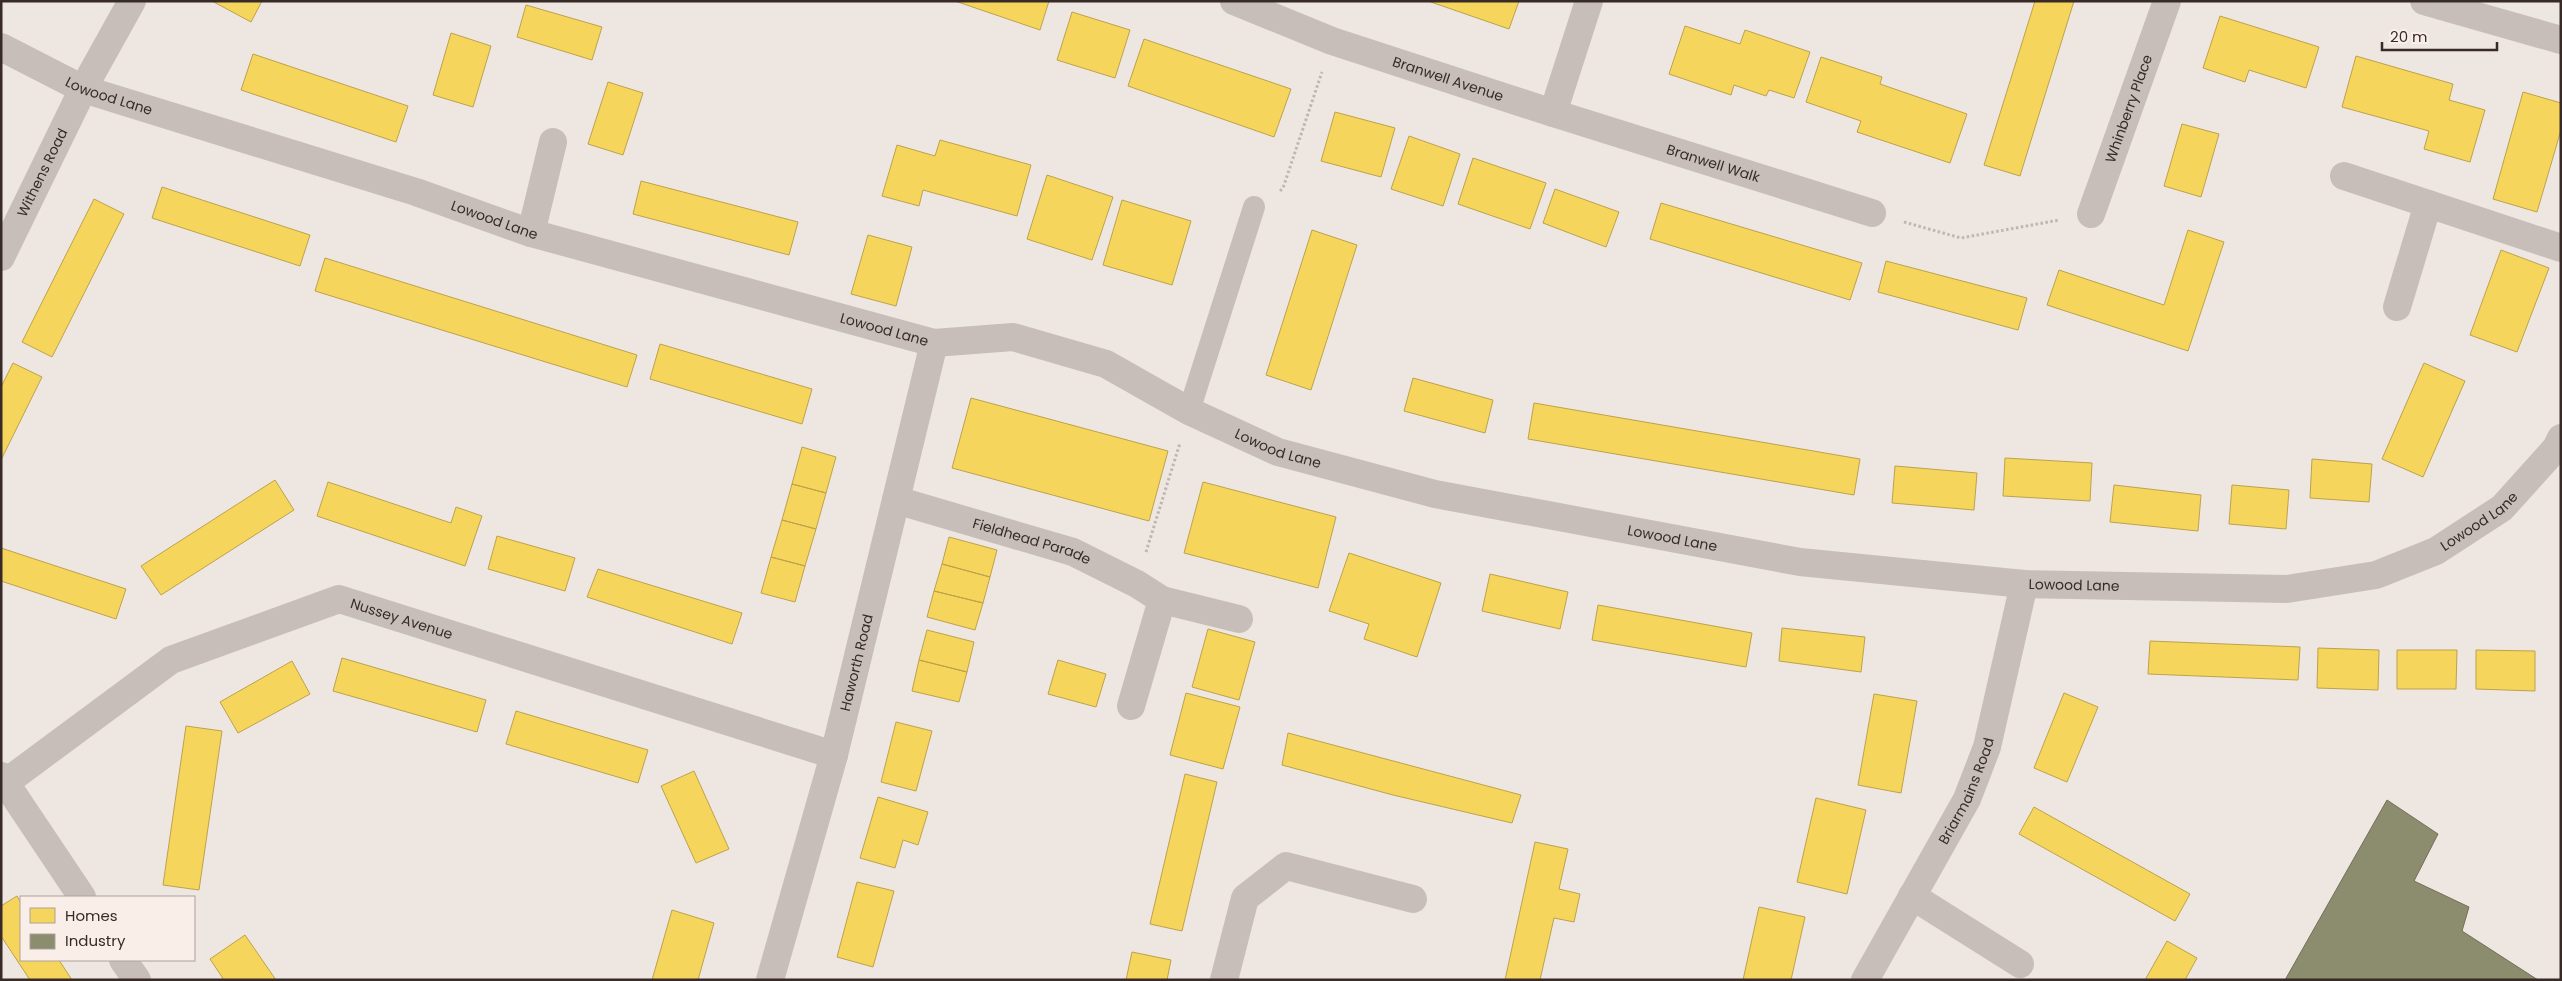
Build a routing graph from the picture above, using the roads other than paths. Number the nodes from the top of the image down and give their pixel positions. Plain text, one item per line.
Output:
1 (132, 1) edge
2 (1234, 1) edge
3 (1588, 1) edge
4 (2167, 1) edge
5 (2424, 1) edge
6 (2561, 40) edge
7 (1, 47) edge
8 (82, 89) junction
9 (1553, 113) junction
10 (553, 142) dead end
11 (2344, 176) dead end
12 (2428, 204) junction
13 (1254, 207) road end
14 (1872, 213) road end
15 (2091, 214) road end
16 (531, 233) junction
17 (2561, 248) edge
18 (1, 257) edge
19 (2397, 307) dead end
20 (934, 343) junction
21 (1189, 411) junction
22 (2561, 438) edge
23 (896, 500) junction
24 (2024, 584) junction
25 (1162, 600) junction
26 (1239, 619) dead end
27 (1131, 706) dead end
28 (834, 755) junction
29 (3, 779) edge
30 (81, 896) edge
31 (1912, 896) junction
32 (1413, 899) dead end
33 (124, 961) edge
34 (2020, 964) dead end
35 (137, 980) edge
36 (770, 980) edge
37 (1224, 980) edge
38 (1865, 980) edge

1 - 8 street
2 - 9 street, Branwell Avenue
3 - 9 street
4 - 15 street, Whinberry Place
5 - 6 street
7 - 8 street, Lowood Lane
8 - 16 street, Lowood Lane
8 - 18 street, Withens Road
9 - 14 street, Branwell Walk
10 - 16 street
11 - 12 street
12 - 17 street
12 - 19 street
13 - 21 lane
16 - 20 street, Lowood Lane
20 - 21 street, Lowood Lane
20 - 23 street, Haworth Road
21 - 24 street, Lowood Lane
22 - 24 street, Lowood Lane
23 - 25 street, Fieldhead Parade
23 - 28 street, Haworth Road
24 - 31 street, Briarmains Road
25 - 26 street, Fieldhead Parade
25 - 27 street
28 - 29 street, Nussey Avenue
28 - 36 street, Haworth Road
29 - 30 street
31 - 34 street
31 - 38 street, Briarmains Road
32 - 37 street
33 - 35 street

